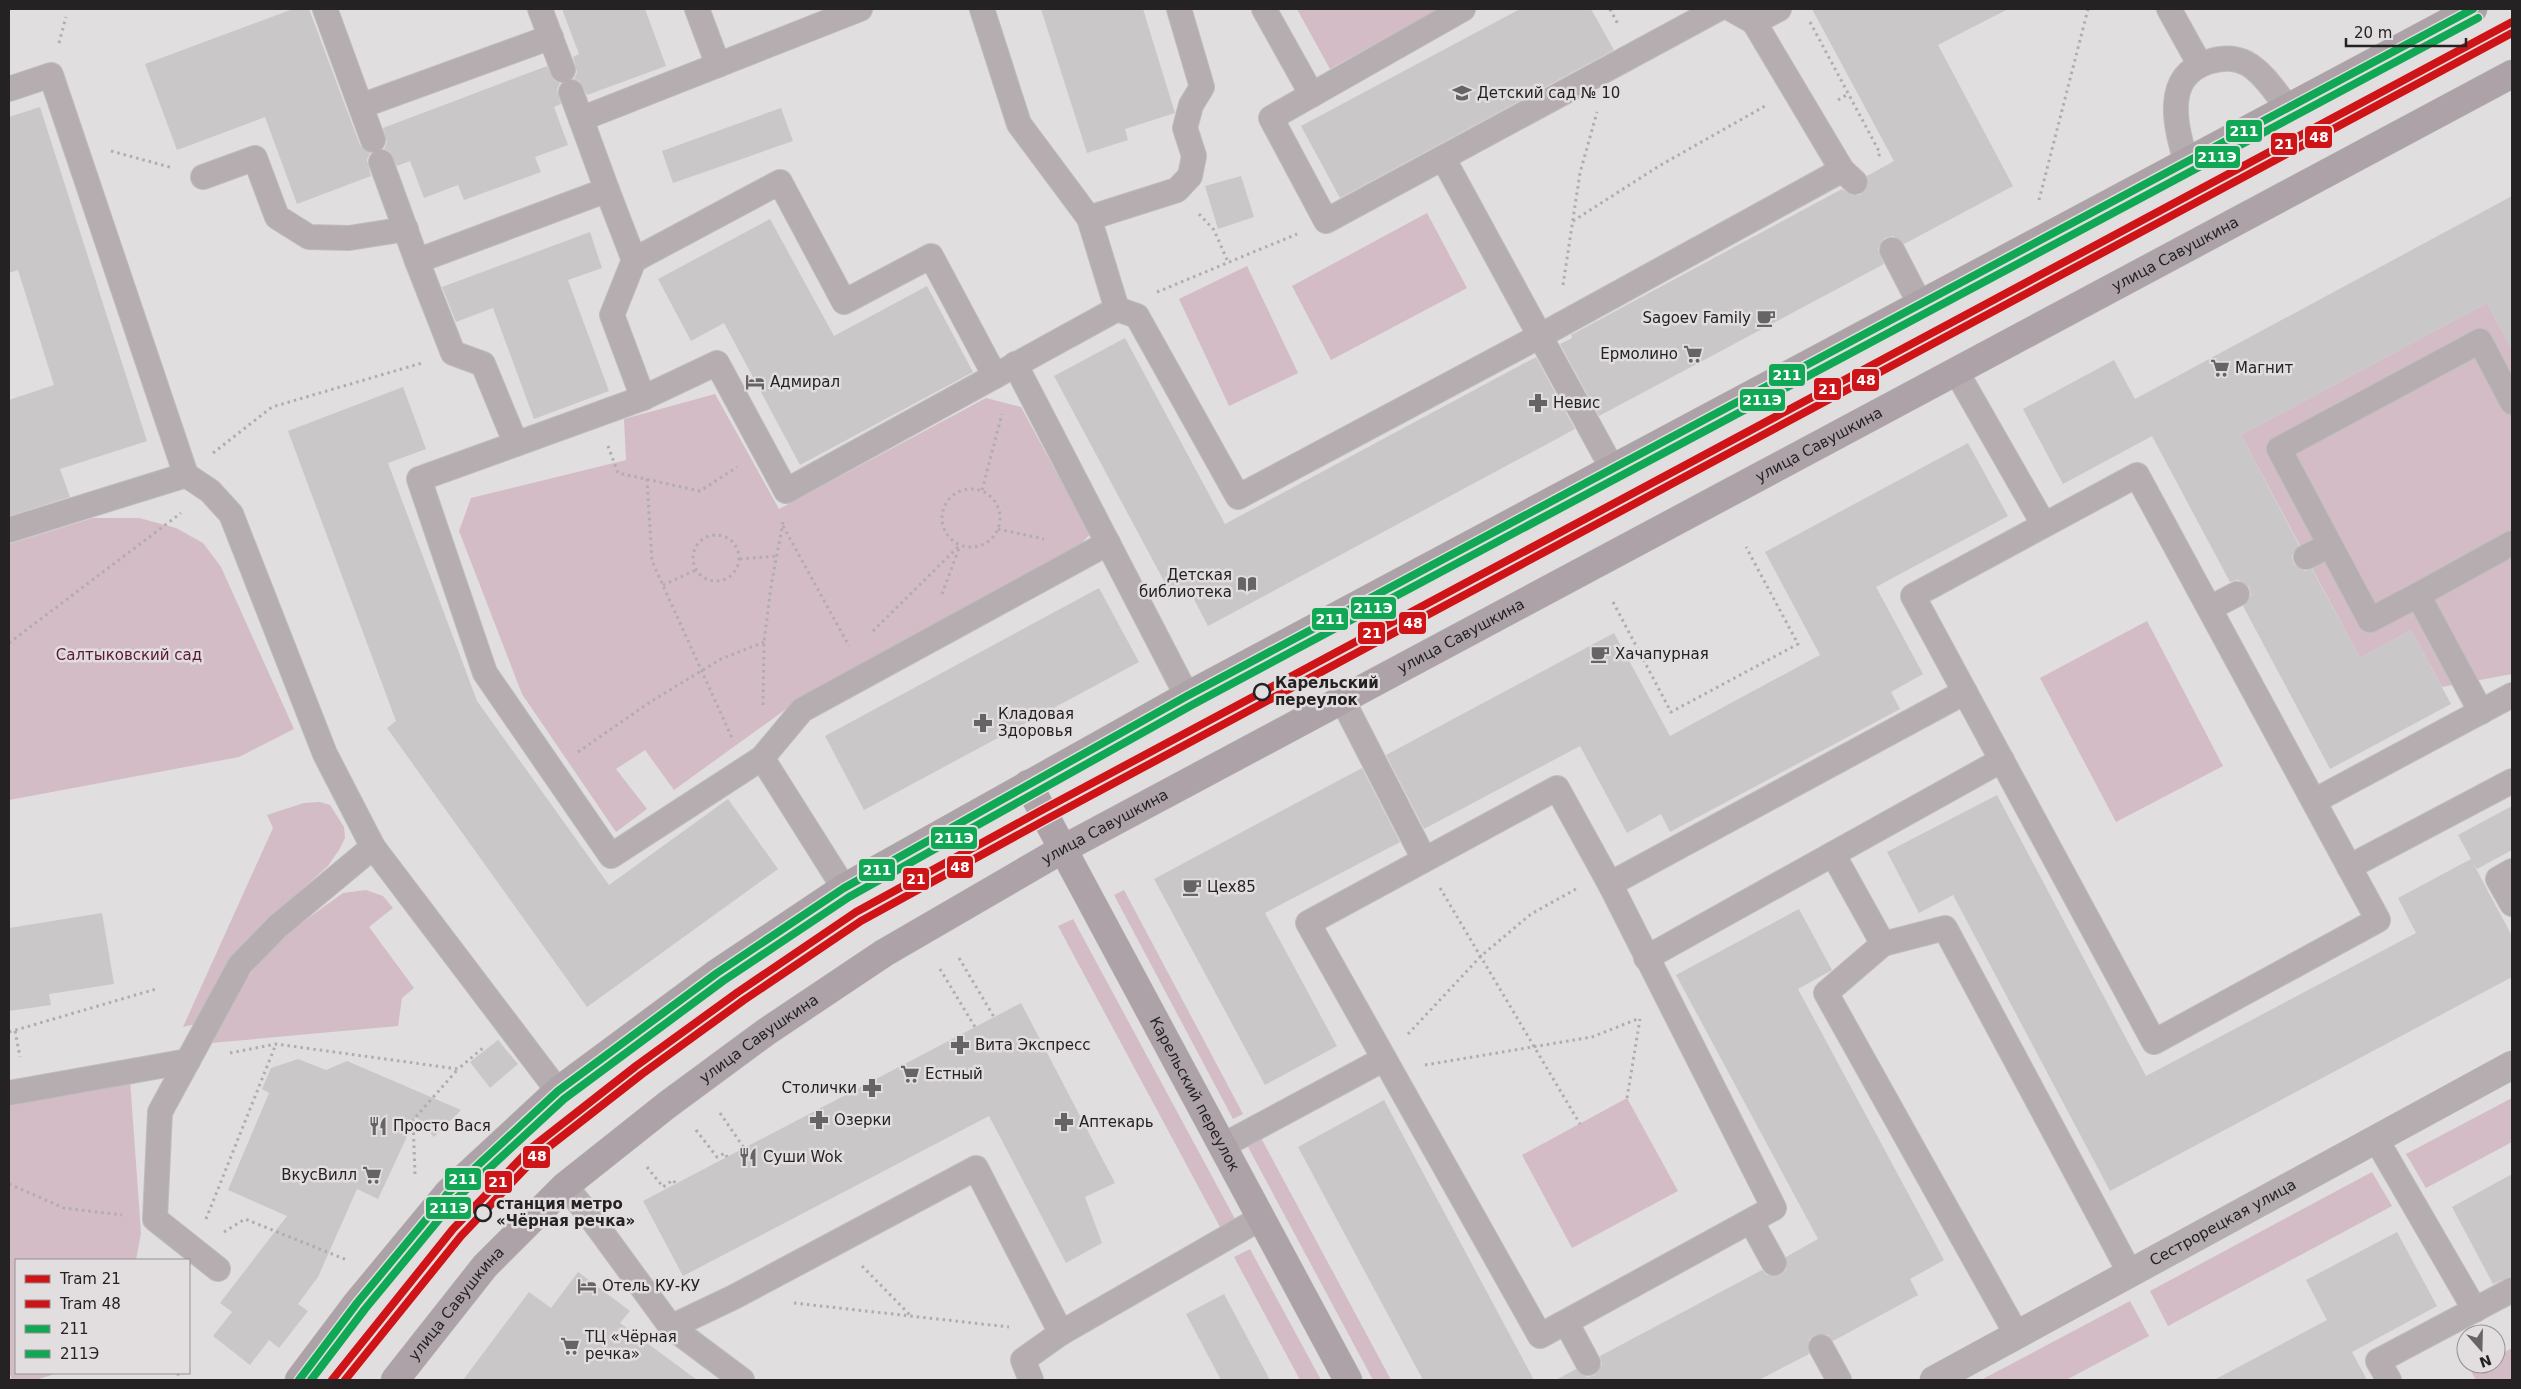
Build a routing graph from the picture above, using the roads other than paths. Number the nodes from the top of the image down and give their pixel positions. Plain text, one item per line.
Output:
1 (325, 9) edge
2 (540, 9) edge
3 (697, 9) edge
4 (860, 9) edge
5 (982, 9) edge
6 (1179, 9) edge
7 (1264, 9) edge
8 (1463, 9) edge
9 (1718, 9) edge
10 (1731, 9) edge
11 (1779, 9) edge
12 (2169, 9) edge
13 (2473, 9) edge
14 (1754, 22) junction
15 (550, 37) junction
16 (718, 65) junction
17 (2200, 65) junction
18 (2512, 74) edge
19 (9, 89) edge
20 (1312, 95) junction
21 (360, 106) junction
22 (2288, 108) junction
23 (581, 119) junction
24 (373, 140) dead end
25 (1443, 158) junction
26 (381, 162) dead end
27 (2186, 162) junction
28 (204, 177) road end
29 (607, 190) junction
30 (1089, 218) junction
31 (406, 229) junction
32 (1892, 250) dead end
33 (634, 260) junction
34 (417, 261) junction
35 (1920, 304) junction
36 (1117, 309) junction
37 (1549, 331) junction
38 (1015, 364) junction
39 (1956, 372) junction
40 (995, 376) junction
41 (643, 398) junction
42 (2512, 402) edge
43 (516, 444) junction
44 (1612, 468) junction
45 (186, 475) junction
46 (2044, 525) junction
47 (9, 530) edge
48 (1108, 543) junction
49 (2512, 543) edge
50 (2330, 545) junction
51 (2306, 557) dead end
52 (2237, 594) dead end
53 (2418, 594) junction
54 (2210, 608) junction
55 (1965, 692) junction
56 (2512, 695) edge
57 (1186, 696) junction
58 (1342, 699) junction
59 (2481, 712) junction
60 (762, 758) junction
61 (2002, 760) junction
62 (2512, 781) edge
63 (1028, 784) junction
64 (2314, 801) junction
65 (373, 847) junction
66 (1063, 849) junction
67 (1833, 854) junction
68 (1424, 860) junction
69 (2349, 866) junction
70 (2512, 871) edge
71 (1610, 884) junction
72 (844, 888) junction
73 (2512, 904) edge
74 (1883, 944) junction
75 (1646, 958) junction
76 (188, 1061) junction
77 (1387, 1065) junction
78 (2512, 1065) edge
79 (558, 1091) junction
80 (9, 1093) edge
81 (2376, 1139) junction
82 (1222, 1146) junction
83 (564, 1186) junction
84 (1261, 1218) junction
85 (1751, 1221) junction
86 (1774, 1263) dead end
87 (218, 1269) dead end
88 (2130, 1273) junction
89 (2512, 1290) edge
90 (2475, 1310) junction
91 (1567, 1324) junction
92 (671, 1327) junction
93 (1061, 1333) junction
94 (2017, 1335) junction
95 (1821, 1347) dead end
96 (1588, 1363) dead end
97 (299, 1380) edge
98 (395, 1380) edge
99 (742, 1380) edge
100 (1031, 1380) edge
101 (1348, 1380) edge
102 (1839, 1380) edge
103 (1934, 1380) edge
104 (2389, 1380) edge

1 - 21 lane
2 - 15 lane
3 - 16 lane
4 - 16 lane
5 - 30 lane
6 - 30 lane
7 - 20 lane
8 - 20 lane
9 - 25 lane
10 - 14 lane
11 - 14 lane
12 - 17 lane
13 - 22 main road
14 - 37 lane
15 - 21 lane
15 - 23 lane
16 - 23 lane
17 - 22 lane
17 - 27 lane
18 - 39 main road, улица Савушкина
19 - 45 lane
20 - 25 lane
21 - 24 lane
22 - 27 main road
23 - 29 lane
25 - 37 lane
26 - 31 lane
27 - 35 main road
28 - 31 lane
29 - 33 lane
29 - 34 lane
30 - 36 lane
31 - 34 lane
32 - 35 lane
33 - 40 lane
33 - 41 lane
34 - 43 lane
35 - 44 main road
36 - 37 lane
36 - 38 lane
37 - 44 lane
38 - 40 lane
38 - 48 lane
39 - 46 lane
39 - 58 main road, улица Савушкина
40 - 41 lane
41 - 43 lane
42 - 50 lane
43 - 60 lane
44 - 57 main road
45 - 47 lane
45 - 65 lane
46 - 54 lane
46 - 55 lane
48 - 57 lane
48 - 60 lane
49 - 53 lane
50 - 51 lane
50 - 53 lane
52 - 54 lane
53 - 59 lane
54 - 64 lane
55 - 61 lane
55 - 71 lane
56 - 59 lane
57 - 63 main road
58 - 66 main road, улица Савушкина
58 - 68 lane
59 - 64 lane
60 - 72 lane
61 - 67 lane
61 - 69 lane
62 - 69 lane
63 - 66 main road, Карельский переулок
63 - 72 main road
64 - 69 lane
65 - 76 lane
65 - 79 lane
66 - 82 main road, Карельский переулок
66 - 83 main road, улица Савушкина
67 - 74 lane
67 - 75 lane
68 - 71 lane
68 - 77 lane
70 - 73 lane
71 - 75 lane
72 - 79 main road
74 - 88 lane
74 - 94 lane
75 - 85 lane
76 - 80 lane
76 - 87 lane
77 - 82 lane
77 - 91 lane
78 - 81 street, Сестрорецкая улица
79 - 97 main road
81 - 88 street, Сестрорецкая улица
81 - 90 lane
82 - 84 main road, Карельский переулок
83 - 92 lane
83 - 98 main road, улица Савушкина
84 - 93 lane
84 - 101 main road, Карельский переулок
85 - 86 lane
85 - 91 lane
88 - 94 street, Сестрорецкая улица
89 - 90 lane
90 - 104 lane
91 - 96 lane
92 - 93 lane
92 - 99 lane
93 - 100 lane
94 - 103 street, Сестрорецкая улица
95 - 102 lane

